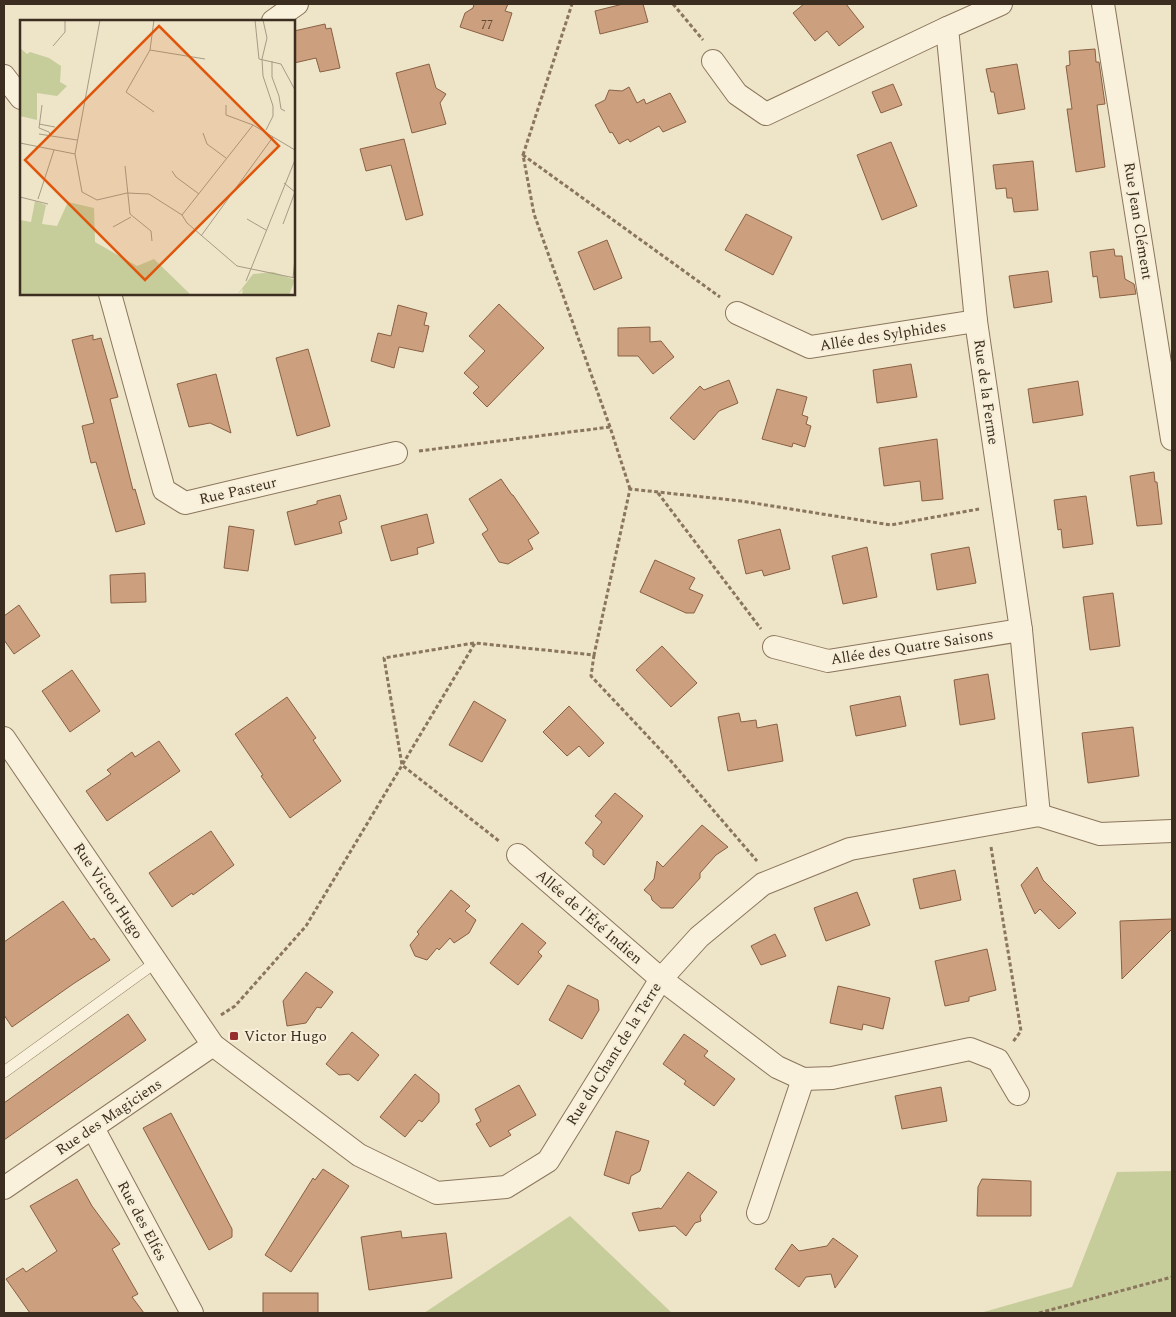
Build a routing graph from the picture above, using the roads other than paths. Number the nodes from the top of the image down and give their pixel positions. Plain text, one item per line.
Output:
1 (297, 4) edge
2 (1001, 4) edge
3 (1103, 4) edge
4 (274, 20) edge
5 (947, 28) junction
6 (713, 61) road end
7 (4, 76) edge
8 (20, 97) edge
9 (110, 295) edge
10 (737, 313) road end
11 (976, 321) junction
12 (1172, 439) edge
13 (396, 453) road end
14 (1021, 630) junction
15 (774, 647) road end
16 (4, 738) edge
17 (1039, 815) junction
18 (1172, 831) edge
19 (518, 855) road end
20 (156, 962) junction
21 (661, 979) junction
22 (207, 1036) junction
23 (4, 1072) edge
24 (803, 1079) junction
25 (1018, 1094) dead end
26 (92, 1128) junction
27 (4, 1188) edge
28 (758, 1213) dead end
29 (192, 1313) edge

1 - 4 street
2 - 5 street
3 - 12 street, Rue Jean Clément
5 - 6 street
5 - 11 street, Rue de la Ferme
7 - 8 street
9 - 13 street, Rue Pasteur
10 - 11 street, Allée des Sylphides
11 - 14 street, Rue de la Ferme
14 - 15 street, Allée des Quatre Saisons
14 - 17 street, Rue de la Ferme
16 - 20 street, Rue Victor Hugo
17 - 18 street
17 - 21 street, Rue du Chant de la Terre
19 - 21 street, Allée de l'Été Indien
20 - 22 street, Rue Victor Hugo
20 - 23 lane
21 - 22 street, Rue du Chant de la Terre
21 - 24 street, Allée de l'Été Indien
22 - 26 street, Rue des Magiciens
24 - 25 street
24 - 28 street
26 - 27 street, Rue des Magiciens
26 - 29 street, Rue des Elfes

